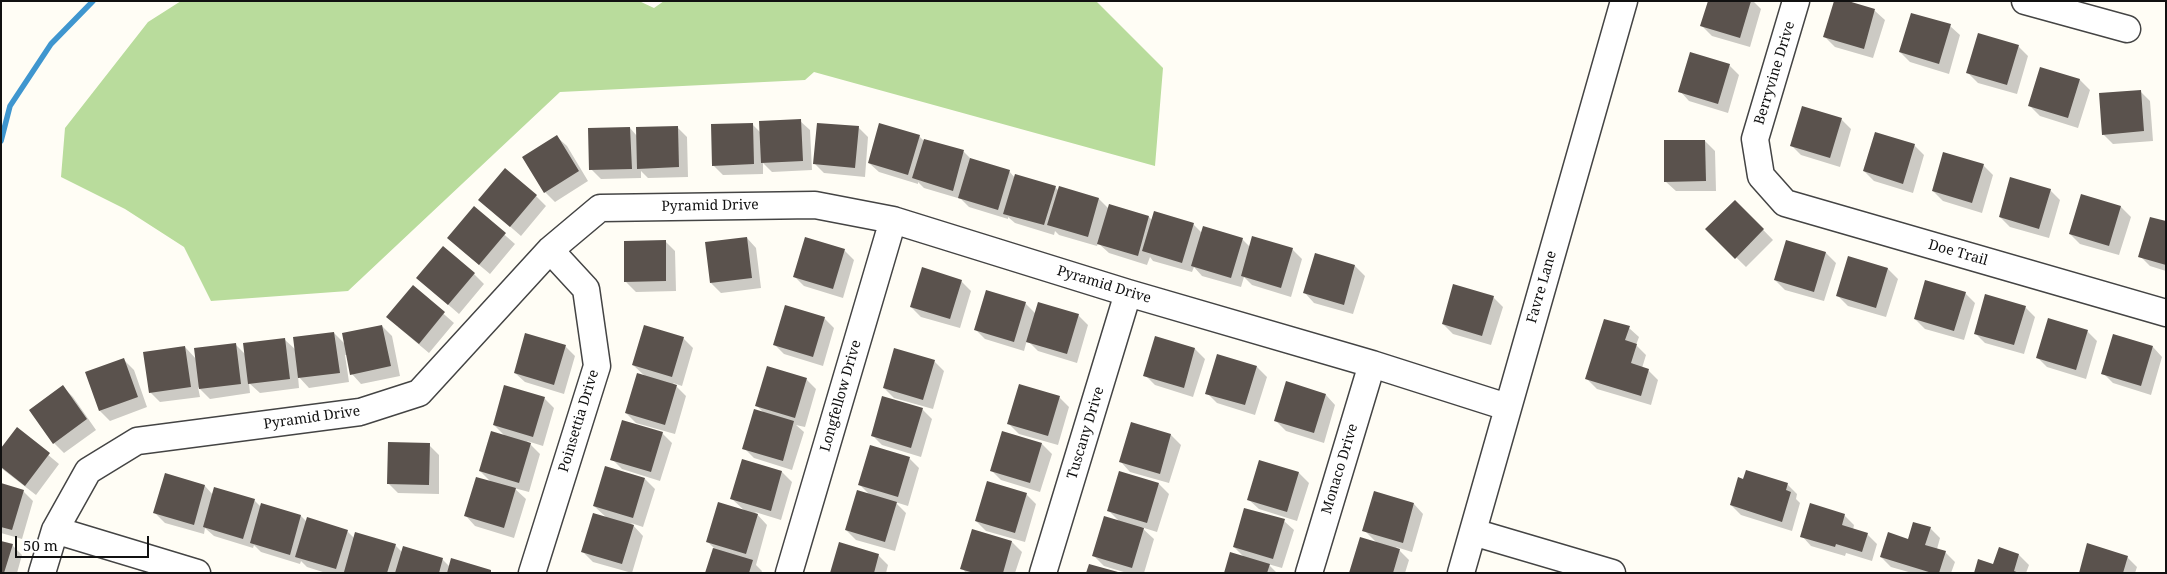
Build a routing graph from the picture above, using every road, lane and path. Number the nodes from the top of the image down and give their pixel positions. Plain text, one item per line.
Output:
1 (1624, 1) edge
2 (1796, 1) edge
3 (2025, 1) edge
4 (2127, 29) dead end
5 (1761, 176) joint
6 (893, 220) junction
7 (550, 250) junction
8 (1128, 293) junction
9 (2166, 312) edge
10 (1372, 364) junction
11 (1507, 407) junction
12 (55, 530) junction
13 (1473, 532) junction
14 (42, 573) edge
15 (197, 573) edge
16 (532, 573) edge
17 (789, 573) edge
18 (1043, 573) edge
19 (1309, 573) edge
20 (1461, 573) edge
21 (1612, 573) edge

1 - 11 street, Favre Lane
2 - 5 street, Berryvine Drive
3 - 4 street
5 - 9 street, Doe Trail
6 - 7 street, Pyramid Drive
6 - 8 street, Pyramid Drive
6 - 17 street, Longfellow Drive
7 - 12 street, Pyramid Drive
7 - 16 street, Poinsettia Drive
8 - 10 street, Pyramid Drive
8 - 18 street, Tuscany Drive
10 - 11 street, Pyramid Drive
10 - 19 street, Monaco Drive
11 - 13 street, Favre Lane
12 - 14 street, Pyramid Drive
12 - 15 street
13 - 20 street, Favre Lane
13 - 21 street

